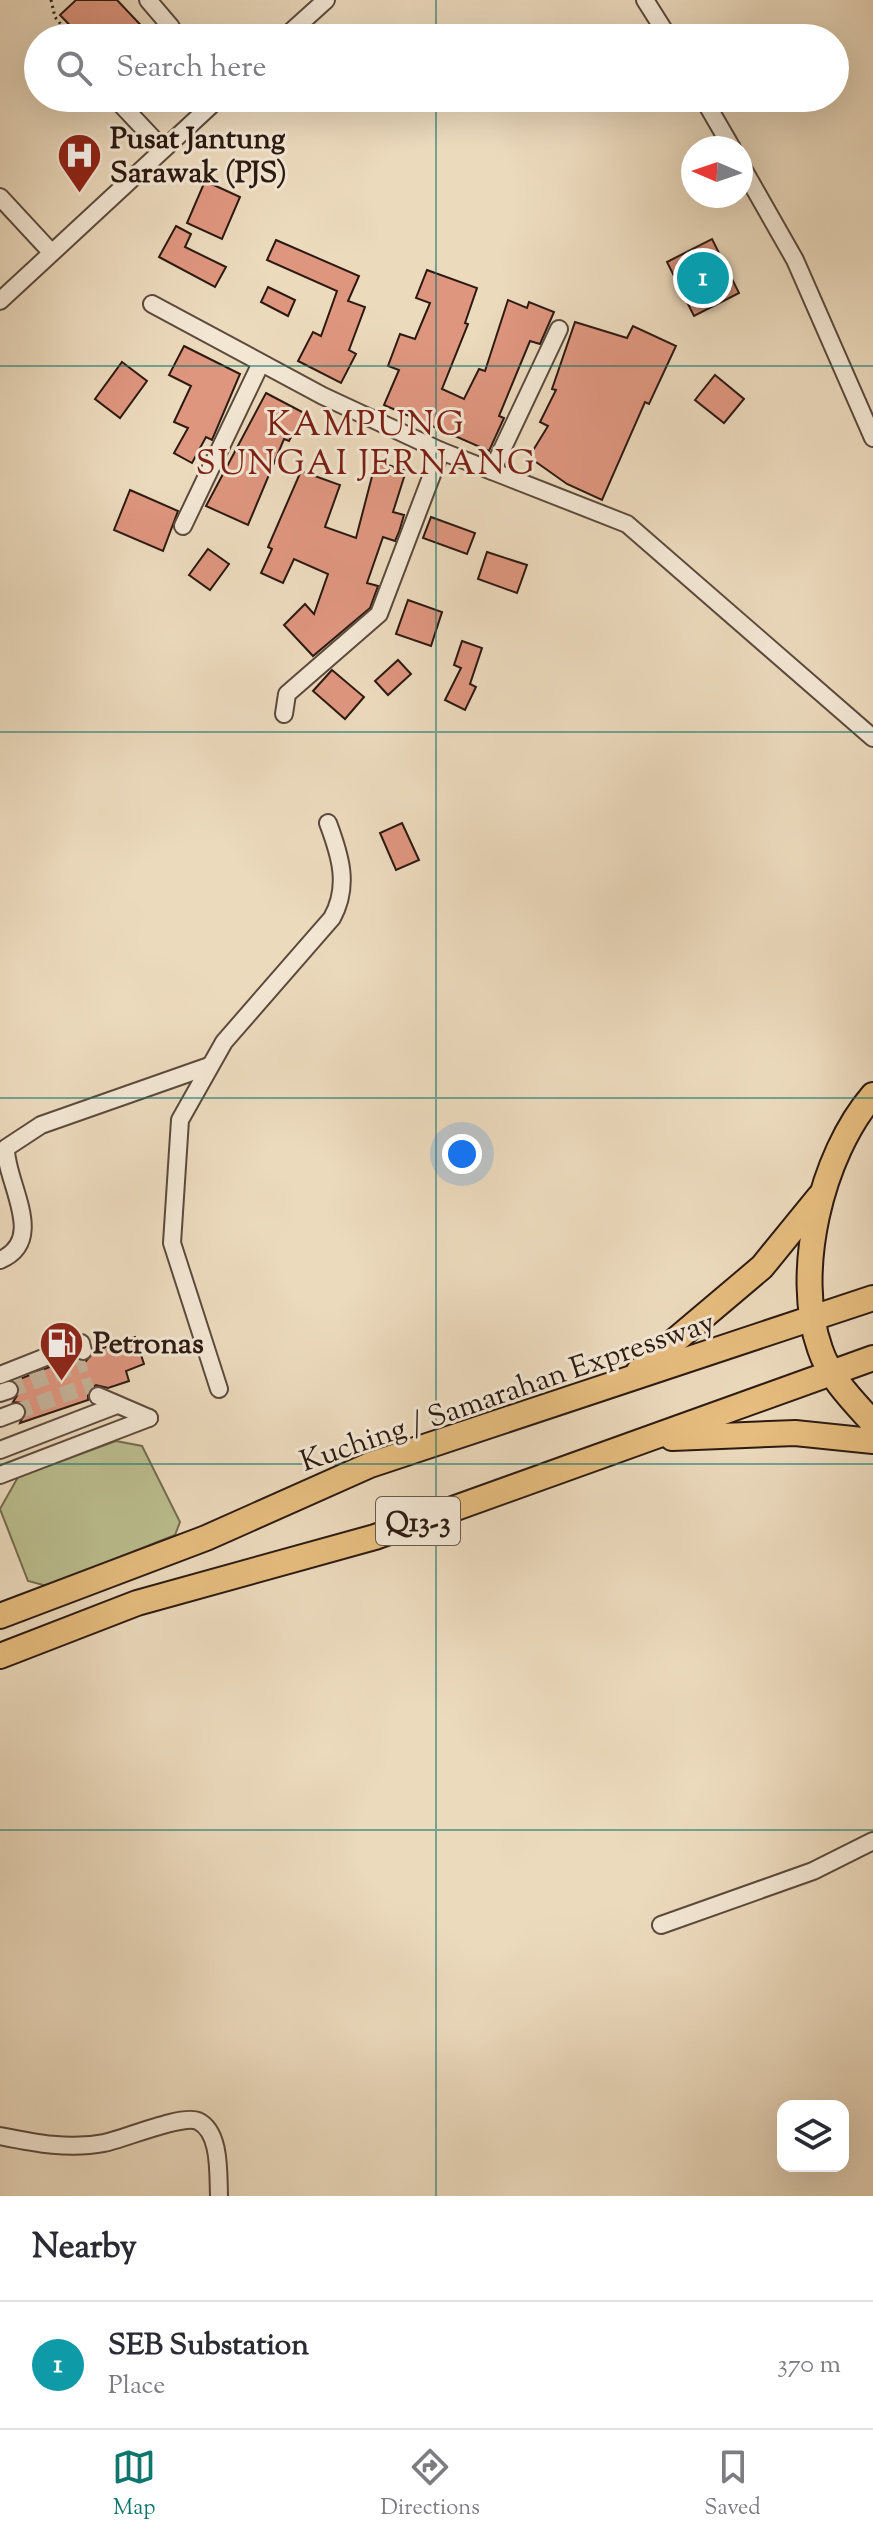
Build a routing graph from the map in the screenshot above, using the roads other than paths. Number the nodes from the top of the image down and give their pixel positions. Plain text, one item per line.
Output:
1 (148, 0) edge
2 (326, 0) edge
3 (645, 0) edge
4 (168, 24) edge
5 (299, 24) edge
6 (660, 24) edge
7 (128, 112) edge
8 (204, 112) edge
9 (711, 112) edge
10 (725, 136) edge
11 (163, 149) junction
12 (753, 186) edge
13 (0, 197) edge
14 (51, 252) junction
15 (0, 301) edge
16 (152, 304) dead end
17 (559, 329) dead end
18 (261, 363) junction
19 (873, 438) edge
20 (441, 451) junction
21 (492, 471) junction
22 (183, 526) dead end
23 (284, 714) dead end
24 (873, 738) edge
25 (328, 823) dead end
26 (209, 1066) junction
27 (873, 1095) edge
28 (824, 1190) junction
29 (0, 1260) edge
30 (873, 1298) edge
31 (813, 1320) junction
32 (83, 1351) dead end
33 (873, 1358) edge
34 (831, 1373) junction
35 (628, 1381) junction
36 (3, 1386) edge
37 (219, 1389) dead end
38 (98, 1396) dead end
39 (117, 1405) junction
40 (873, 1423) edge
41 (647, 1439) junction
42 (873, 1441) edge
43 (0, 1450) edge
44 (0, 1475) edge
45 (0, 1616) edge
46 (0, 1656) edge
47 (873, 1841) edge
48 (661, 1925) dead end
49 (0, 2136) edge
50 (219, 2195) edge

1 - 4 street
2 - 5 street
3 - 6 street
7 - 11 street
8 - 11 street
9 - 10 street
11 - 14 street
12 - 19 street
13 - 14 street
14 - 15 street
16 - 18 street
17 - 21 street
18 - 20 street
18 - 22 street
20 - 21 street
20 - 23 street
21 - 24 street
25 - 26 street
26 - 29 street
26 - 37 street
27 - 28 highway
28 - 31 highway
28 - 35 highway
30 - 31 highway, Kuching / Samarahan Expressway / Q13-3
31 - 34 highway
31 - 35 highway, Kuching / Samarahan Expressway / Q13-3
32 - 36 street
33 - 34 highway, Q13-3
34 - 40 highway
34 - 41 highway, Q13-3
35 - 45 highway, Kuching / Samarahan Expressway / Q13-3
38 - 39 street
39 - 43 street
39 - 44 street
41 - 42 highway
41 - 46 highway, Q13-3
47 - 48 street
49 - 50 street

